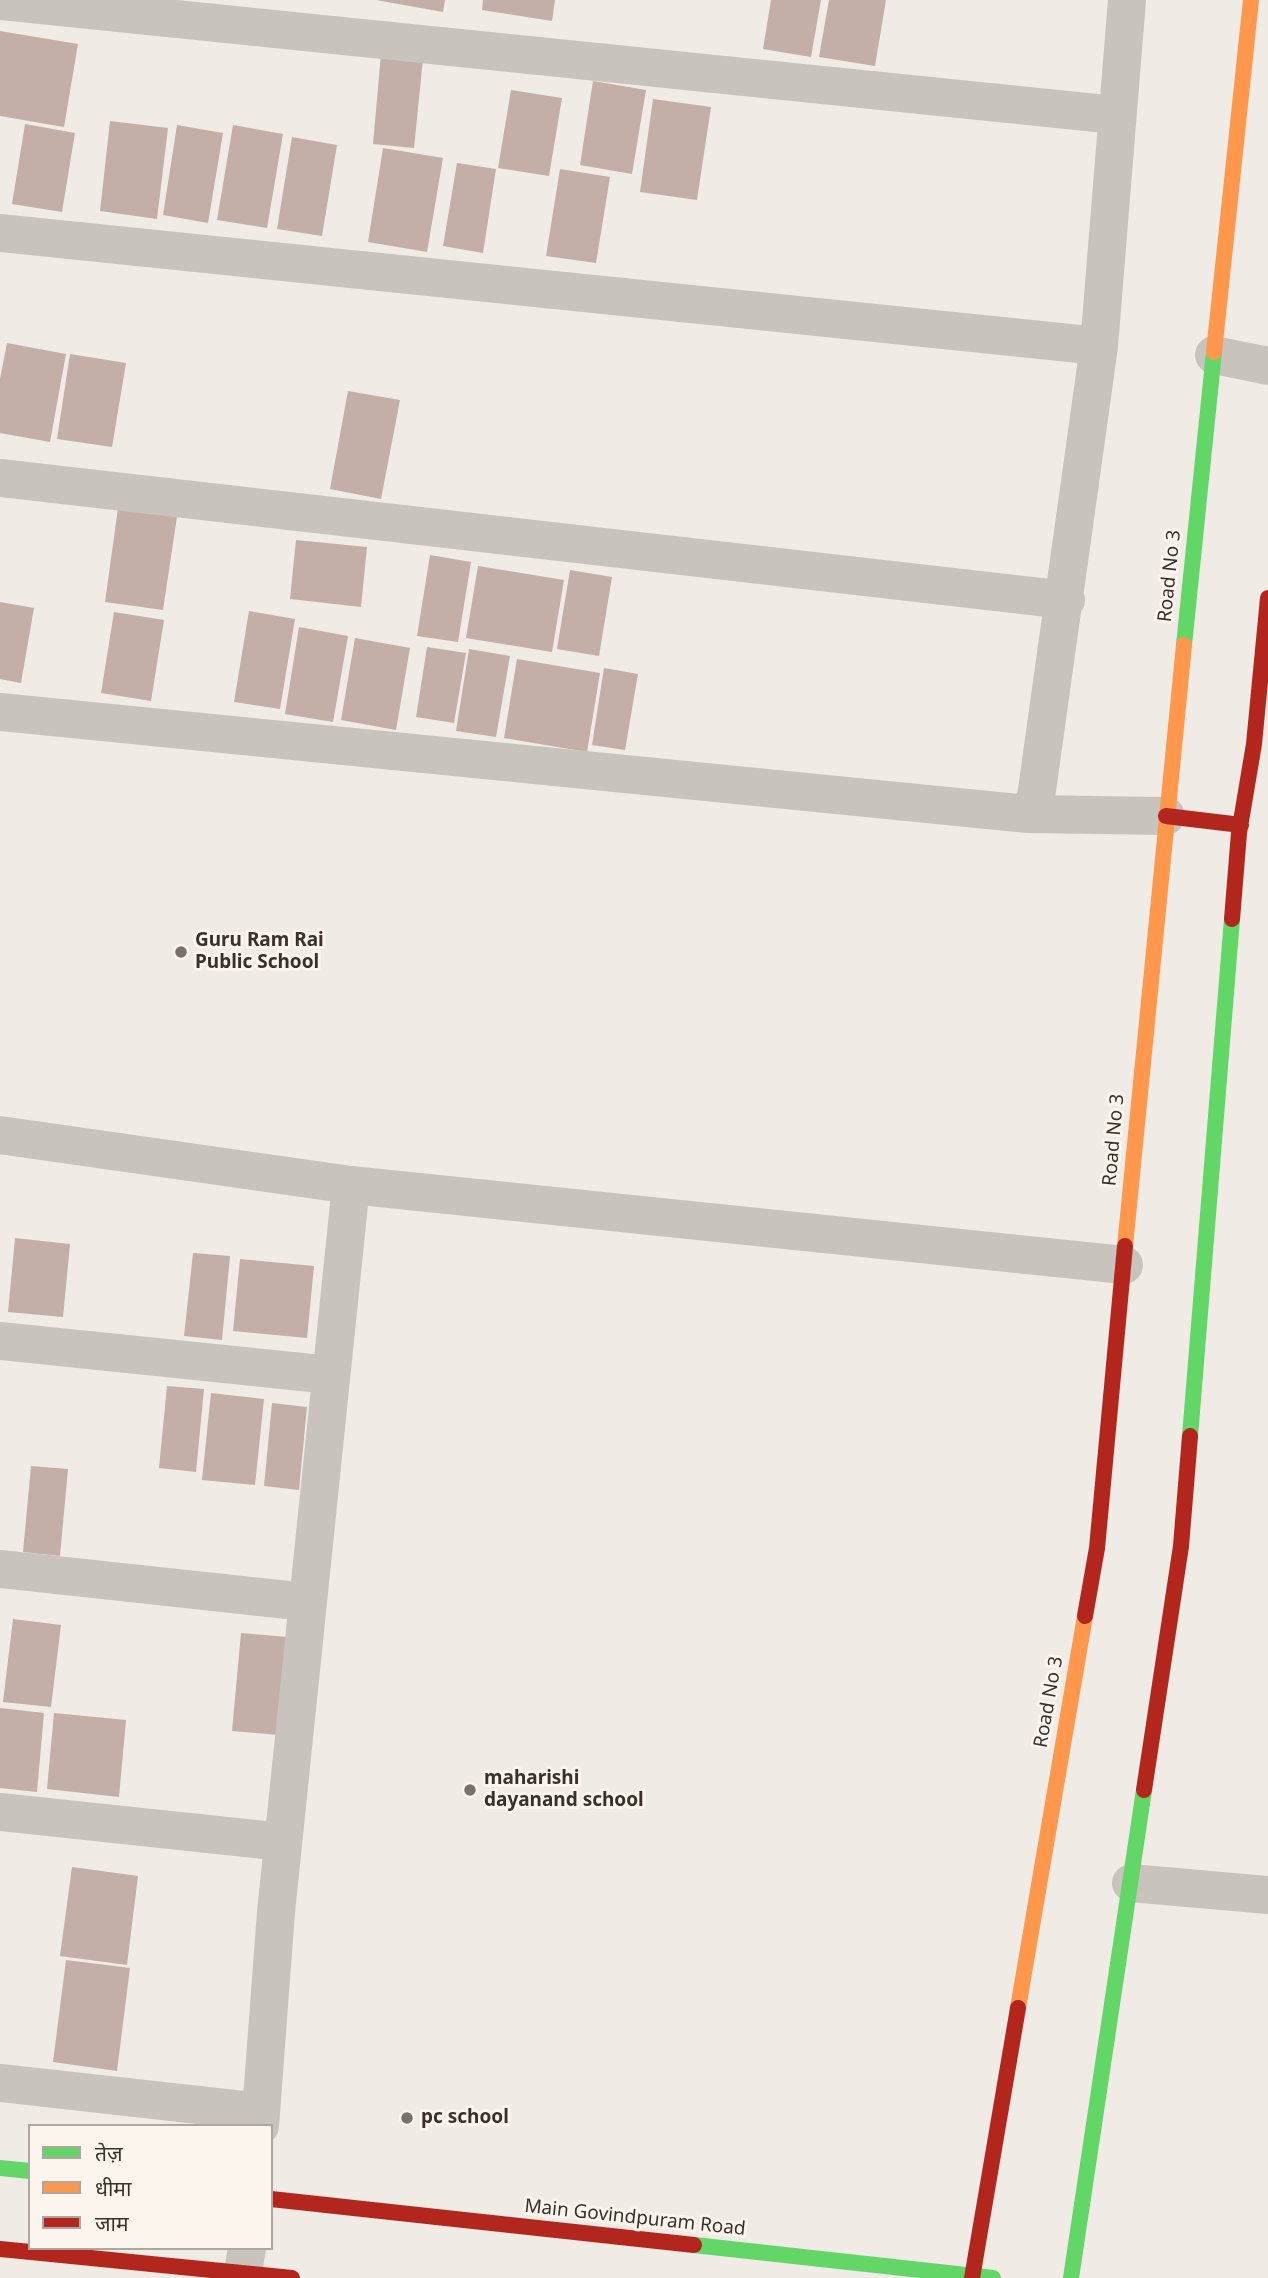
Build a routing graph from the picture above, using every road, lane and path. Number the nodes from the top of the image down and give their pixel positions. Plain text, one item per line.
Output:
1 (1127, 0) edge
2 (1251, 0) edge
3 (0, 2) edge
4 (1116, 115) junction
5 (0, 233) edge
6 (1099, 346) junction
7 (1214, 355) junction
8 (1268, 366) edge
9 (0, 478) edge
10 (1268, 598) edge
11 (1066, 600) junction
12 (0, 712) edge
13 (1261, 747) edge
14 (1028, 814) junction
15 (1166, 816) junction
16 (1241, 825) junction
17 (0, 1135) edge
18 (351, 1185) junction
19 (1124, 1265) junction
20 (0, 1340) edge
21 (331, 1376) junction
22 (0, 1569) edge
23 (306, 1602) junction
24 (0, 1812) edge
25 (283, 1842) junction
26 (1131, 1883) junction
27 (1268, 1895) edge
28 (0, 2083) edge
29 (261, 2119) edge
30 (0, 2168) edge
31 (28, 2171) edge
32 (273, 2199) edge
33 (0, 2249) edge
34 (244, 2267) edge
35 (972, 2277) edge
36 (292, 2278) edge
37 (993, 2278) edge
38 (1071, 2278) edge

1 - 4 street
2 - 7 street, Road No 3
3 - 4 street
4 - 6 street
5 - 6 street
6 - 11 street
7 - 8 street
7 - 15 street, Road No 3
9 - 11 street
10 - 13 street
11 - 14 street
12 - 14 street
13 - 16 street
14 - 15 street
15 - 16 street
15 - 19 street, Road No 3
16 - 26 street
17 - 18 street
18 - 19 street
18 - 21 street
19 - 35 street, Road No 3
20 - 21 street
21 - 23 street
22 - 23 street
23 - 25 street
24 - 25 street
25 - 29 street
26 - 27 street
26 - 38 street
28 - 29 street
30 - 31 street
32 - 35 street, Main Govindpuram Road
33 - 34 street
34 - 36 street
35 - 37 street, Main Govindpuram Road

